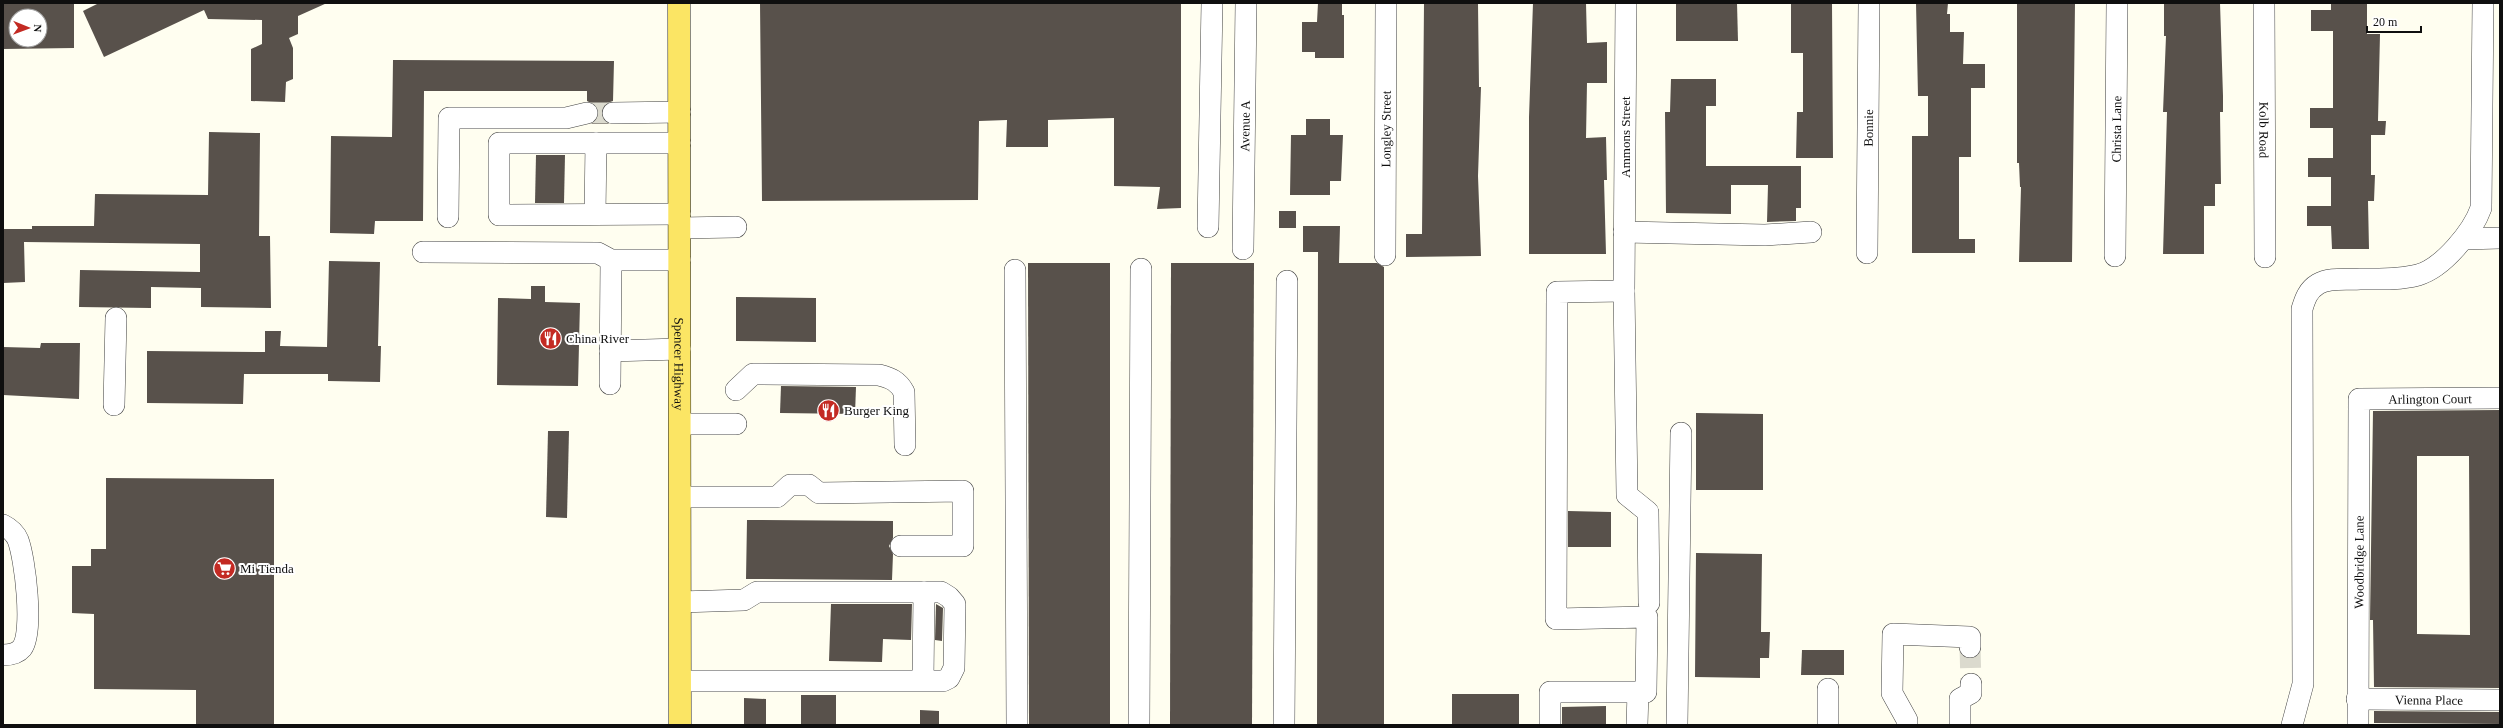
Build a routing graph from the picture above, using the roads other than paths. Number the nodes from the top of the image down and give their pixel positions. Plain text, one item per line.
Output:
1 (680, 3) edge
2 (1212, 3) edge
3 (1246, 3) edge
4 (1386, 3) edge
5 (1626, 3) edge
6 (1869, 3) edge
7 (2117, 3) edge
8 (2264, 3) edge
9 (2483, 3) edge
10 (587, 112) tunnel mouth
11 (680, 112) junction
12 (614, 113) tunnel mouth
13 (596, 143) junction
14 (680, 143) junction
15 (595, 214) junction
16 (448, 217) dead end
17 (680, 221) junction
18 (736, 227) dead end
19 (1208, 227) dead end
20 (1624, 232) junction
21 (1811, 232) dead end
22 (2464, 238) junction
23 (2500, 238) edge
24 (1243, 249) dead end
25 (422, 252) dead end
26 (1867, 252) dead end
27 (1385, 255) dead end
28 (2115, 256) dead end
29 (2265, 257) dead end
30 (611, 260) junction
31 (680, 260) junction
32 (1141, 269) dead end
33 (1015, 270) dead end
34 (1287, 281) dead end
35 (1624, 281) junction
36 (116, 318) dead end
37 (680, 349) junction
38 (610, 351) junction
39 (610, 384) dead end
40 (736, 390) dead end
41 (2500, 398) edge
42 (2359, 399) joint
43 (114, 405) dead end
44 (680, 424) junction
45 (736, 424) dead end
46 (1681, 433) dead end
47 (905, 445) dead end
48 (680, 497) junction
49 (3, 525) edge
50 (901, 546) dead end
51 (924, 592) junction
52 (680, 602) junction
53 (1649, 603) dead end
54 (1970, 647) tunnel mouth
55 (3, 655) edge
56 (923, 680) junction
57 (680, 681) junction
58 (1971, 684) tunnel mouth
59 (1828, 689) dead end
60 (1638, 692) junction
61 (2357, 699) junction
62 (2500, 700) edge
63 (680, 725) edge
64 (1017, 725) edge
65 (1139, 725) edge
66 (1284, 725) edge
67 (1550, 725) edge
68 (1637, 725) edge
69 (1677, 725) edge
70 (1828, 725) edge
71 (1907, 725) edge
72 (1960, 725) edge
73 (2292, 725) edge
74 (2358, 725) edge

1 - 11 main road, Spencer Highway
2 - 19 street
3 - 24 street, Avenue A
4 - 27 street, Longley Street
5 - 20 street, Ammons Street
6 - 26 street, Bonnie
7 - 28 street, Christa Lane
8 - 29 street, Kolb Road
9 - 22 street
10 - 16 street
11 - 12 street
11 - 14 main road, Spencer Highway
13 - 14 street
13 - 15 street
13 - 15 street
14 - 17 main road, Spencer Highway
15 - 17 street
17 - 18 street
17 - 31 main road, Spencer Highway
20 - 21 street
20 - 35 street, Ammons Street
22 - 23 street
22 - 73 street
25 - 30 street
30 - 31 street
30 - 38 street
31 - 37 main road, Spencer Highway
32 - 65 street
33 - 64 street
34 - 66 street
35 - 53 street, Ammons Street
35 - 60 street
36 - 43 street
37 - 38 street
37 - 44 main road, Spencer Highway
38 - 39 street
40 - 47 street
41 - 42 street, Arlington Court
42 - 61 street, Woodbridge Lane
44 - 45 street
44 - 48 main road, Spencer Highway
46 - 69 street
48 - 50 street
48 - 52 main road, Spencer Highway
49 - 55 street
51 - 52 street
51 - 56 street
51 - 56 street
52 - 57 main road, Spencer Highway
54 - 71 street
56 - 57 street
57 - 63 main road, Spencer Highway
58 - 72 street
59 - 70 street
60 - 67 street
60 - 68 street
61 - 62 street, Vienna Place
61 - 74 street, Woodbridge Lane

